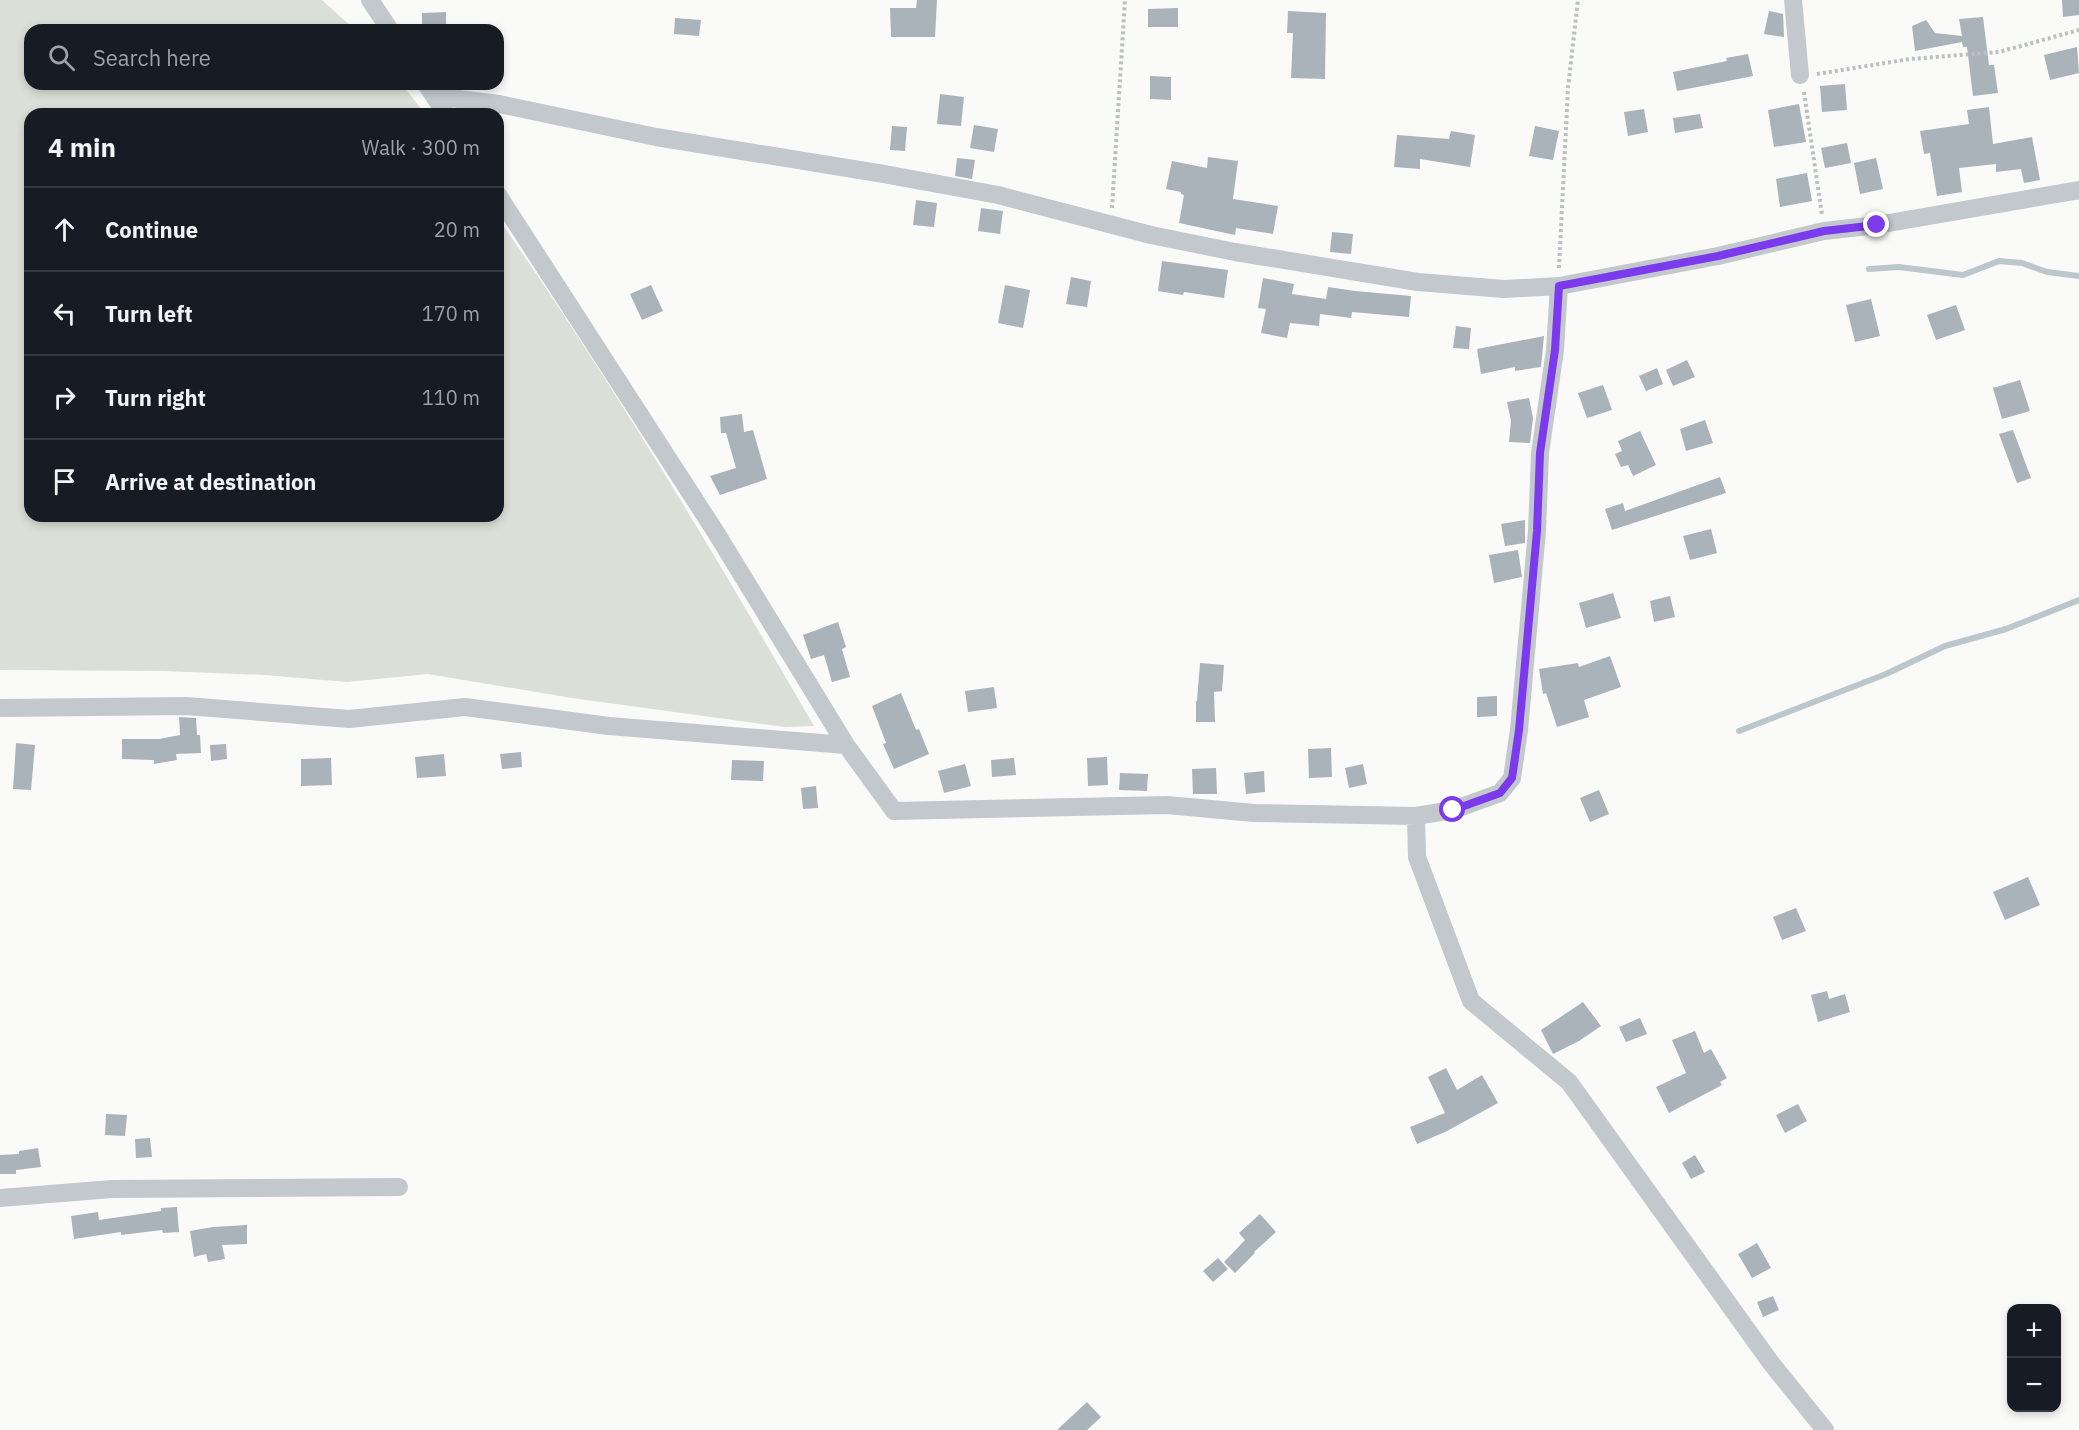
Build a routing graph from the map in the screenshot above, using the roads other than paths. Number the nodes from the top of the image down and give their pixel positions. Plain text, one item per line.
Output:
1 (370, 0) edge
2 (1794, 0) edge
3 (386, 24) edge
4 (1800, 75) road end
5 (430, 90) edge
6 (442, 108) edge
7 (2079, 190) edge
8 (504, 204) edge
9 (1559, 286) junction
10 (0, 708) edge
11 (846, 745) junction
12 (1416, 816) junction
13 (399, 1187) dead end
14 (0, 1198) edge
15 (1825, 1430) edge

1 - 3 street
2 - 4 street
5 - 6 street
5 - 9 street
7 - 9 street
8 - 11 street
9 - 12 street
10 - 11 street
11 - 12 street
12 - 15 street
13 - 14 street

